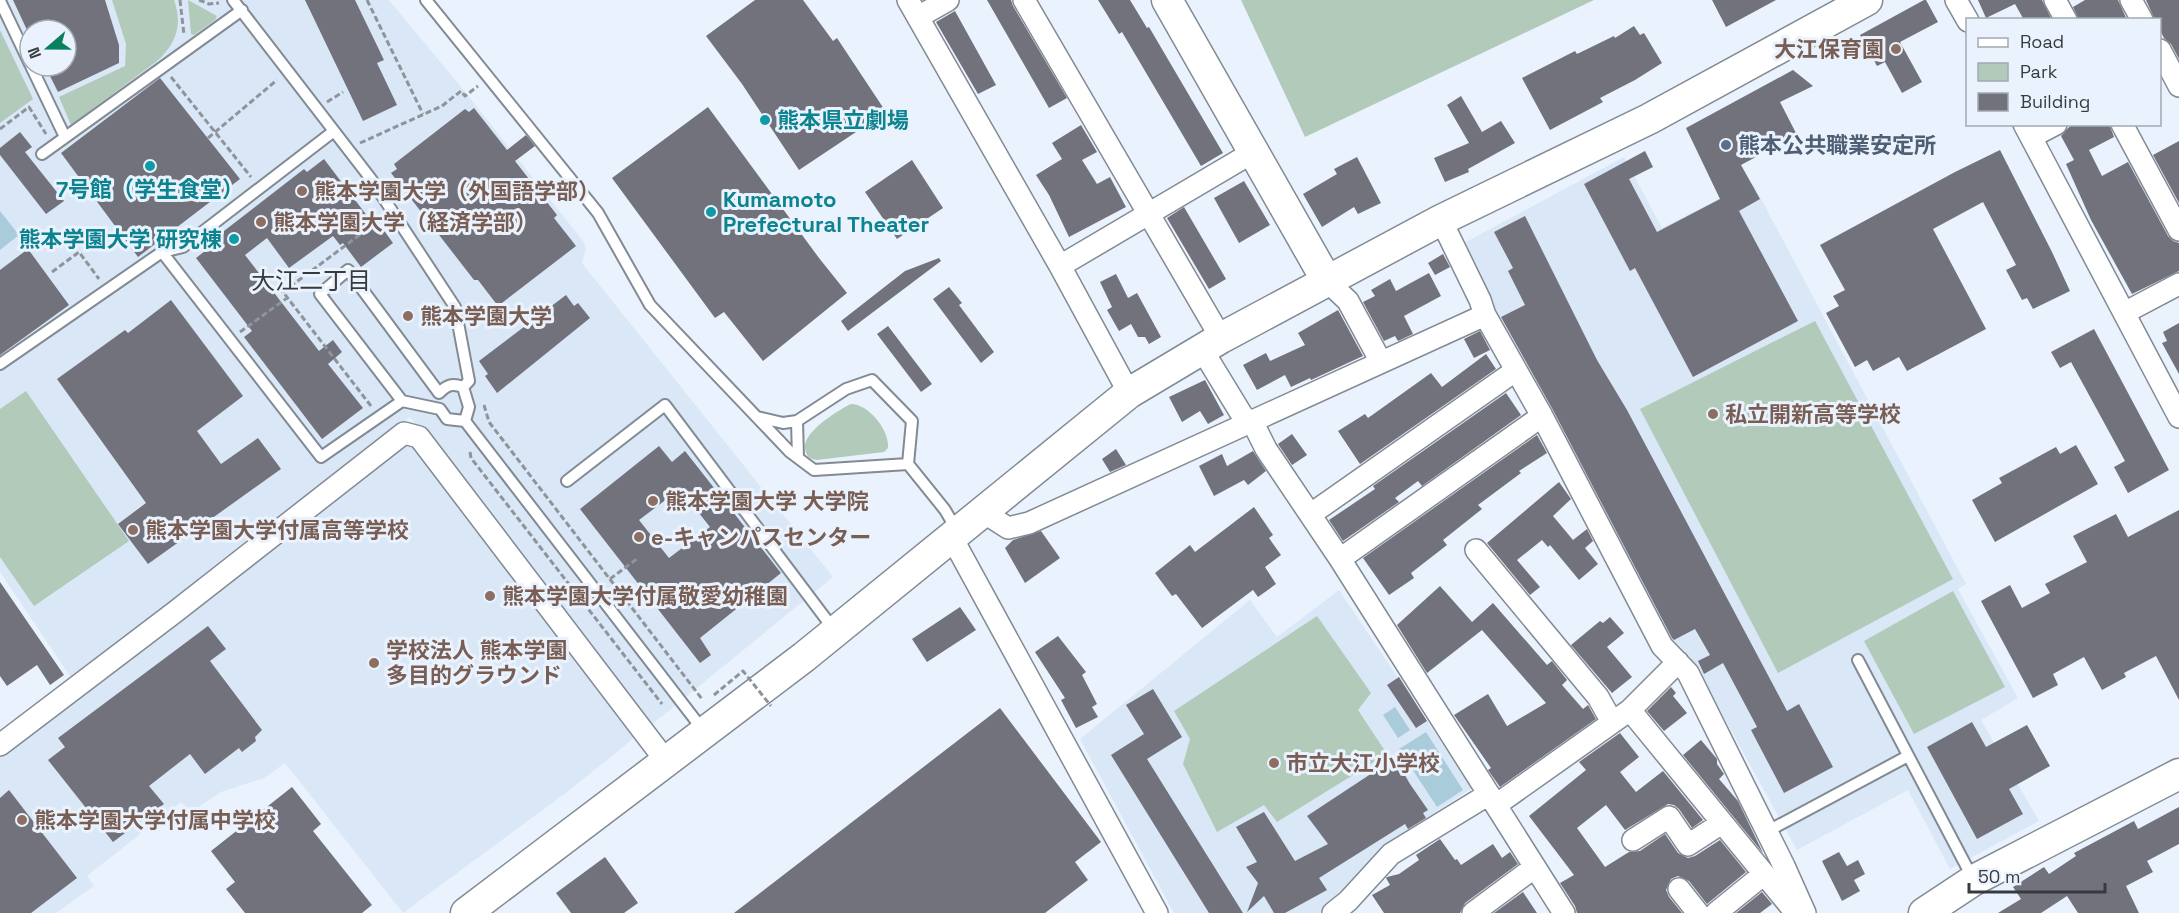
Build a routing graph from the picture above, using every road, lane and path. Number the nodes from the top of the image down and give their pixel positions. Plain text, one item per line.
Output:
1 (180, 0) edge
2 (199, 0) edge
3 (367, 0) edge
4 (426, 0) edge
5 (948, 0) edge
6 (1024, 0) edge
7 (1167, 0) edge
8 (1867, 0) edge
9 (1956, 0) edge
10 (2055, 0) edge
11 (2130, 0) edge
12 (0, 1) edge
13 (237, 4) edge
14 (913, 9) edge
15 (1966, 18) edge
16 (2065, 18) edge
17 (2141, 18) edge
18 (18, 38) edge
19 (184, 52) junction
20 (163, 67) junction
21 (288, 71) junction
22 (37, 78) edge
23 (489, 78) junction
24 (423, 114) junction
25 (2048, 126) edge
26 (2123, 126) edge
27 (0, 129) edge
28 (334, 131) junction
29 (2027, 131) edge
30 (215, 132) junction
31 (65, 137) junction
32 (208, 138) dead end
33 (54, 146) junction
34 (347, 149) junction
35 (1255, 151) junction
36 (42, 154) dead end
37 (260, 188) junction
38 (1150, 213) junction
39 (1441, 220) junction
40 (2179, 230) edge
41 (162, 252) junction
42 (1060, 266) junction
43 (52, 272) dead end
44 (1327, 282) junction
45 (2179, 284) edge
46 (107, 290) junction
47 (287, 298) dead end
48 (2124, 313) junction
49 (1485, 315) junction
50 (229, 339) junction
51 (1212, 344) junction
52 (1381, 362) junction
53 (0, 364) edge
54 (1515, 371) junction
55 (463, 387) junction
56 (439, 393) junction
57 (1129, 393) junction
58 (402, 401) junction
59 (483, 403) dead end
60 (440, 409) junction
61 (1542, 416) junction
62 (757, 417) junction
63 (2179, 417) edge
64 (465, 421) junction
65 (797, 421) junction
66 (1250, 422) junction
67 (798, 458) junction
68 (908, 464) junction
69 (567, 481) dead end
70 (982, 512) junction
71 (1311, 514) junction
72 (951, 536) junction
73 (1476, 550) dead end
74 (638, 558) dead end
75 (1340, 559) junction
76 (610, 579) junction
77 (835, 632) junction
78 (1858, 660) dead end
79 (1678, 662) junction
80 (714, 695) dead end
81 (702, 699) dead end
82 (771, 706) dead end
83 (1630, 710) junction
84 (669, 713) dead end
85 (1612, 722) junction
86 (705, 732) junction
87 (0, 745) edge
88 (1908, 756) junction
89 (666, 761) junction
90 (2179, 774) edge
91 (1492, 799) junction
92 (1722, 823) junction
93 (1766, 832) junction
94 (1633, 840) dead end
95 (1535, 867) junction
96 (1764, 874) junction
97 (1974, 880) junction
98 (1679, 889) dead end
99 (1935, 910) edge
100 (466, 913) edge
101 (1157, 913) edge
102 (1333, 913) edge
103 (1473, 913) edge
104 (1564, 913) edge
105 (1698, 913) edge
106 (1716, 913) edge
107 (1796, 913) edge
108 (1805, 913) edge

1 - 19 path
2 - 13 path
3 - 24 path
4 - 23 lane
5 - 14 street
6 - 38 street
7 - 35 street
8 - 39 street
9 - 15 street
10 - 16 street
11 - 17 street
12 - 18 lane
13 - 19 lane
13 - 21 lane
14 - 42 street
19 - 20 lane
20 - 30 path
20 - 31 lane
21 - 28 lane
21 - 30 path
22 - 31 lane
23 - 24 path
23 - 62 lane
24 - 34 path
25 - 29 street
26 - 40 street
27 - 33 path
28 - 34 lane
28 - 37 lane
29 - 48 street
30 - 32 path
30 - 37 path
31 - 33 lane
33 - 36 lane
34 - 55 lane
35 - 38 street
35 - 44 street
37 - 41 lane
38 - 42 street
38 - 51 street
39 - 44 street
39 - 49 street
41 - 46 lane
41 - 50 lane
42 - 57 street
43 - 46 path
44 - 51 street
44 - 52 street
45 - 48 street
46 - 53 lane
47 - 50 path
48 - 63 street
49 - 52 street
49 - 54 street
50 - 58 lane
51 - 57 street
51 - 66 street
52 - 66 street
54 - 61 street
54 - 71 street
55 - 56 lane
55 - 64 lane
56 - 58 lane
56 - 60 lane
57 - 70 street
58 - 60 lane
59 - 76 path
60 - 64 lane
61 - 75 street
61 - 79 street
62 - 65 lane
62 - 67 lane
64 - 84 path
64 - 86 lane
65 - 67 lane
65 - 68 lane
66 - 70 street
66 - 71 street
67 - 68 lane
68 - 72 lane
69 - 77 lane
70 - 72 street
71 - 75 street
72 - 77 street
72 - 101 street
73 - 85 street
74 - 76 path
75 - 91 street
76 - 81 path
77 - 86 street
78 - 88 lane
79 - 83 street
79 - 93 street
80 - 82 path, bridge
83 - 85 street
83 - 92 street
85 - 91 street
86 - 89 street
87 - 89 street
88 - 93 lane
88 - 97 lane
89 - 100 street
90 - 97 street
91 - 95 street
91 - 102 street
92 - 94 street
92 - 96 street
93 - 108 street
95 - 103 street
95 - 104 street
96 - 106 street
96 - 107 street
97 - 99 street
98 - 105 street

